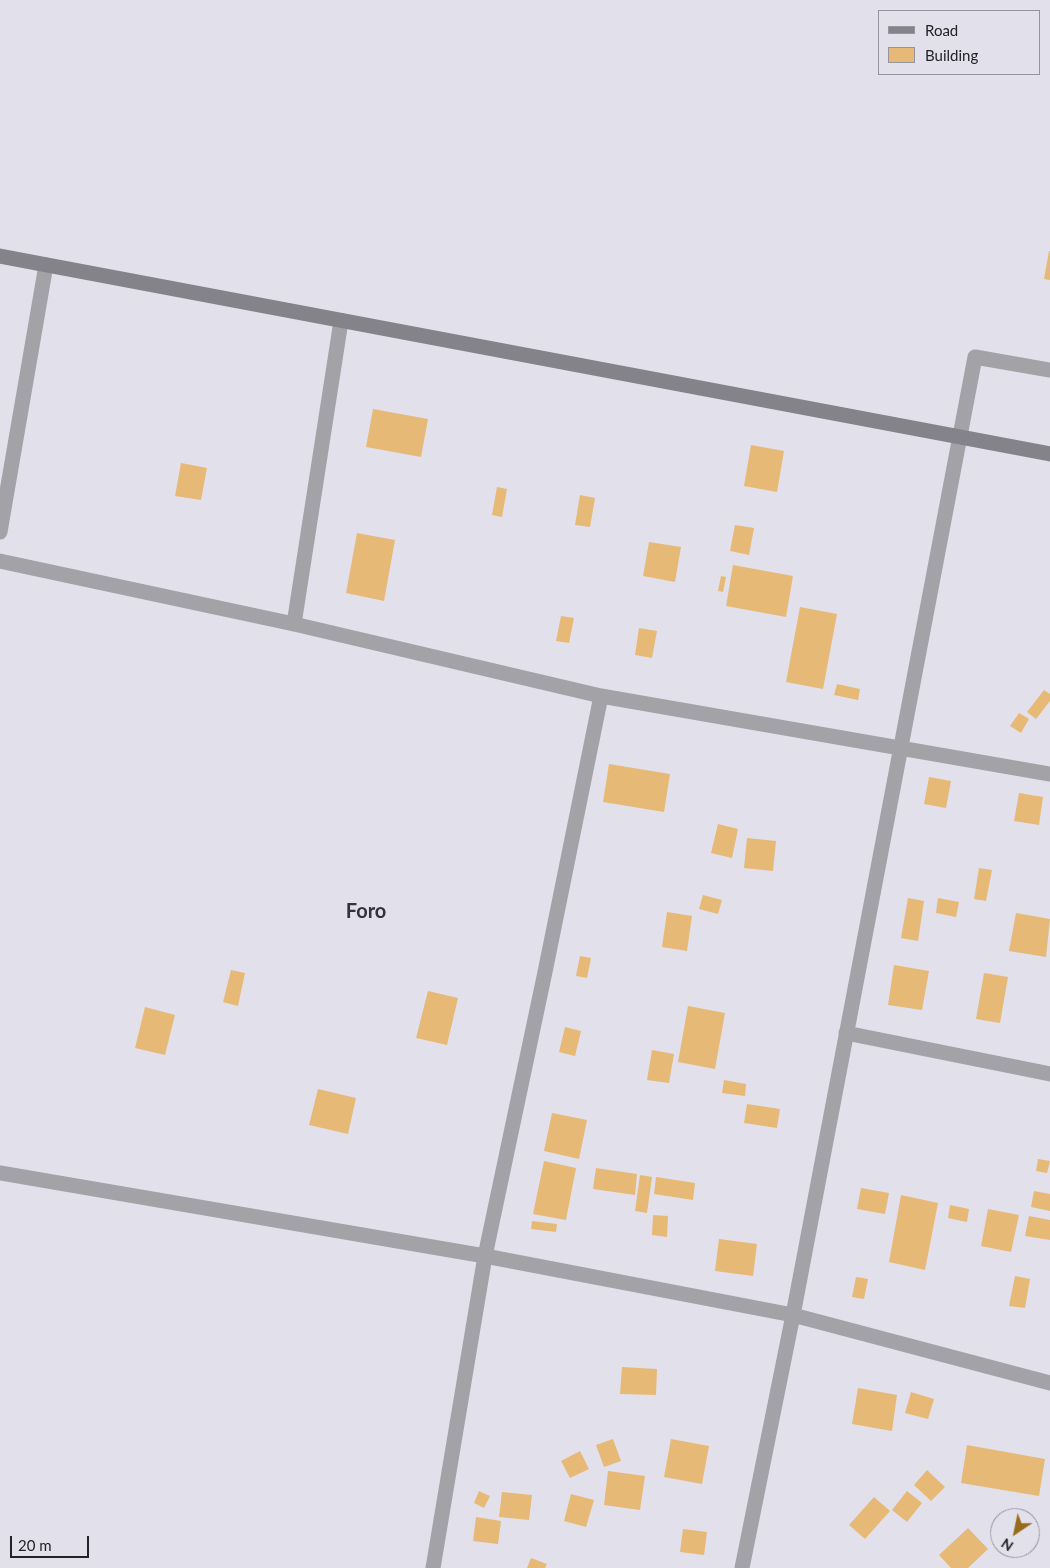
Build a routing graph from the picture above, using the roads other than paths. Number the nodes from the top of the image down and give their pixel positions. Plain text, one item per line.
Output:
1 (0, 256) edge
2 (46, 265) junction
3 (341, 321) junction
4 (1050, 370) edge
5 (959, 436) junction
6 (1050, 454) edge
7 (0, 532) edge
8 (0, 561) edge
9 (294, 624) junction
10 (600, 696) junction
11 (900, 748) junction
12 (1050, 774) edge
13 (846, 1033) junction
14 (1050, 1074) edge
15 (0, 1173) edge
16 (485, 1256) junction
17 (793, 1315) junction
18 (1050, 1384) edge
19 (432, 1568) edge
20 (742, 1568) edge

1 - 2 street
2 - 3 street
2 - 7 street
3 - 5 street
3 - 9 street
4 - 5 street
5 - 6 street
5 - 11 street
8 - 9 street
9 - 10 street
10 - 11 street
10 - 16 street
11 - 12 street
11 - 13 street
13 - 14 street
13 - 17 street
15 - 16 street
16 - 17 street
16 - 19 street
17 - 18 street
17 - 20 street

